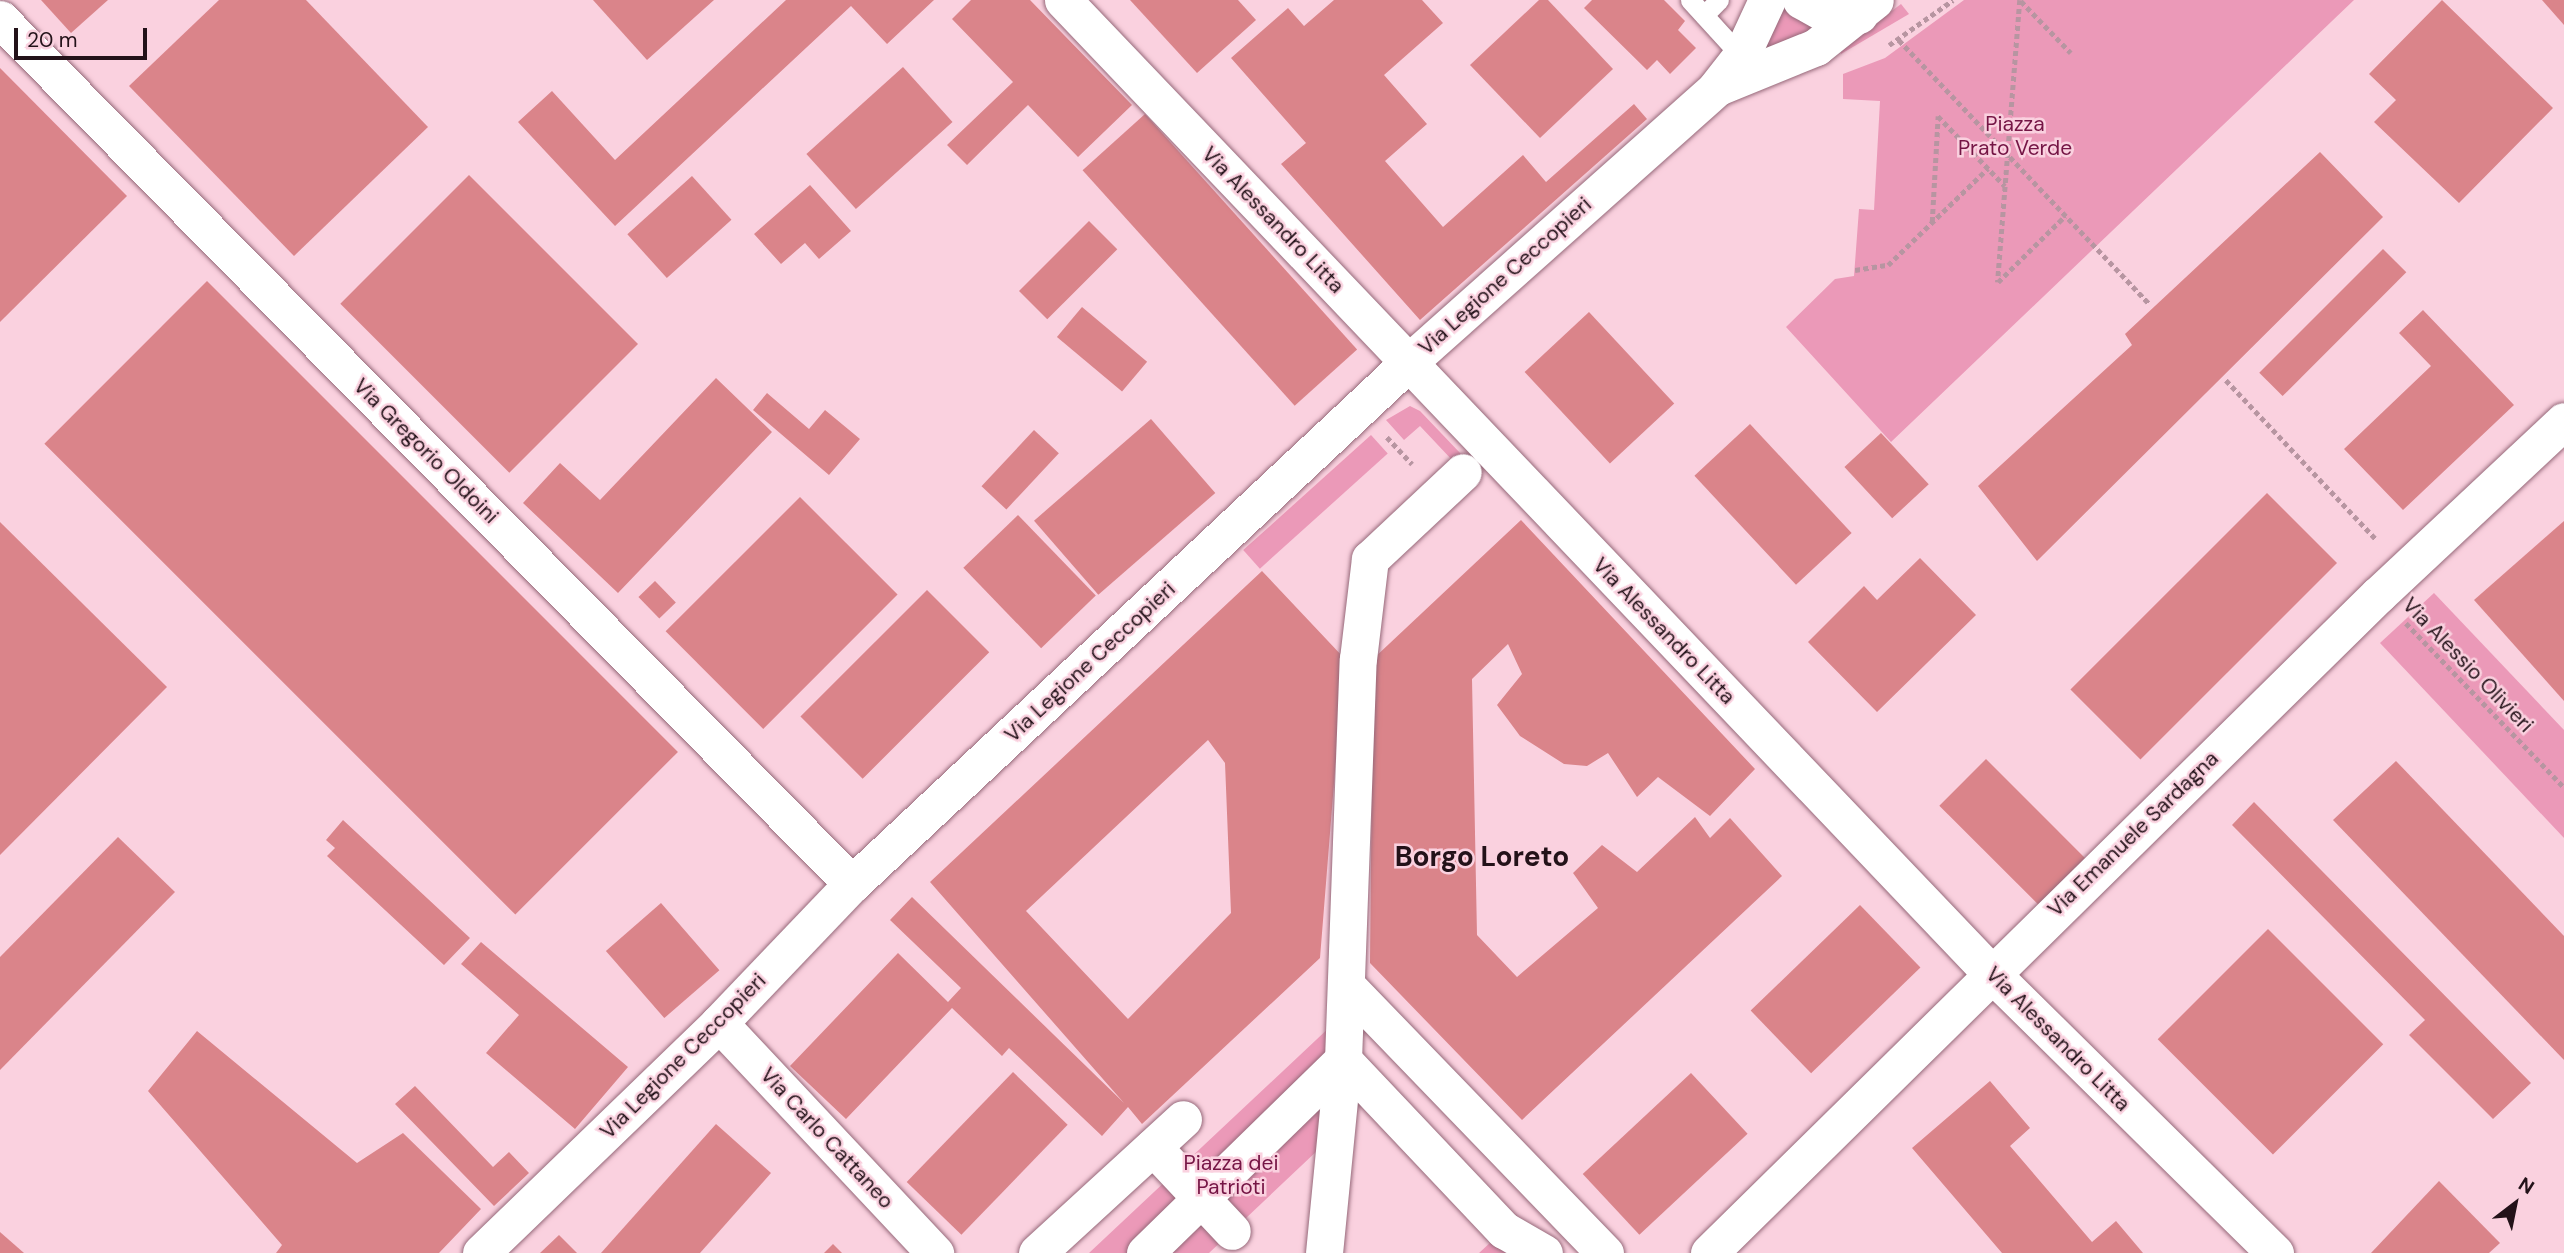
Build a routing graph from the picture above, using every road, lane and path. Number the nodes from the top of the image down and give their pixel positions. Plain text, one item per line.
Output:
1 (1063, 0) edge
2 (1690, 0) edge
3 (1719, 0) edge
4 (1767, 0) edge
5 (1801, 0) edge
6 (1953, 0) edge
7 (2020, 0) edge
8 (1867, 7) edge
9 (1704, 15) junction
10 (0, 19) edge
11 (1899, 40) junction
12 (1881, 49) dead end
13 (2071, 53) dead end
14 (1741, 56) junction
15 (1716, 88) junction
16 (2008, 155) junction
17 (1988, 168) junction
18 (2005, 187) junction
19 (2065, 216) junction
20 (1932, 222) junction
21 (1855, 270) dead end
22 (2148, 303) dead end
23 (1409, 362) junction
24 (2226, 380) dead end
25 (1360, 409) junction
26 (2564, 421) edge
27 (1451, 483) joint
28 (2405, 569) junction
29 (2379, 594) junction
30 (2564, 788) edge
31 (852, 884) junction
32 (1991, 973) junction
33 (1346, 985) junction
34 (719, 1023) junction
35 (1343, 1059) junction
36 (1182, 1119) dead end
37 (1153, 1147) junction
38 (1201, 1199) junction
39 (1232, 1231) dead end
40 (481, 1253) edge
41 (935, 1253) edge
42 (1037, 1253) edge
43 (1145, 1253) edge
44 (1324, 1253) edge
45 (1544, 1253) edge
46 (1605, 1253) edge
47 (1709, 1253) edge
48 (2275, 1253) edge

1 - 23 street, Via Alessandro Litta
2 - 9 lane
3 - 9 lane
4 - 14 street
5 - 8 street
6 - 11 path
7 - 13 path
7 - 16 path
8 - 15 street
9 - 14 lane
10 - 31 street, Via Gregorio Oldoini
11 - 12 path
11 - 16 path
14 - 15 street
15 - 23 street, Via Legione Ceccopieri
16 - 18 path
16 - 19 path
17 - 18 path
17 - 20 path
17 - 20 path
18 - 19 path
19 - 22 path
20 - 21 path
23 - 25 street, Via Legione Ceccopieri
23 - 32 street, Via Alessandro Litta
24 - 28 path
25 - 27 path
25 - 31 street, Via Legione Ceccopieri
26 - 28 street, Via Emanuele Sardagna
27 - 33 street
28 - 29 street, Via Emanuele Sardagna
29 - 30 path, Via Alessio Olivieri
29 - 32 street, Via Emanuele Sardagna
31 - 34 street, Via Legione Ceccopieri
32 - 47 street, Via Emanuele Sardagna
32 - 48 street, Via Alessandro Litta
33 - 35 street
33 - 46 street
34 - 40 street, Via Legione Ceccopieri
34 - 41 street, Via Carlo Cattaneo
35 - 38 street
35 - 44 street
35 - 45 street
36 - 37 street
37 - 38 street
37 - 42 street
38 - 39 street
38 - 43 street

